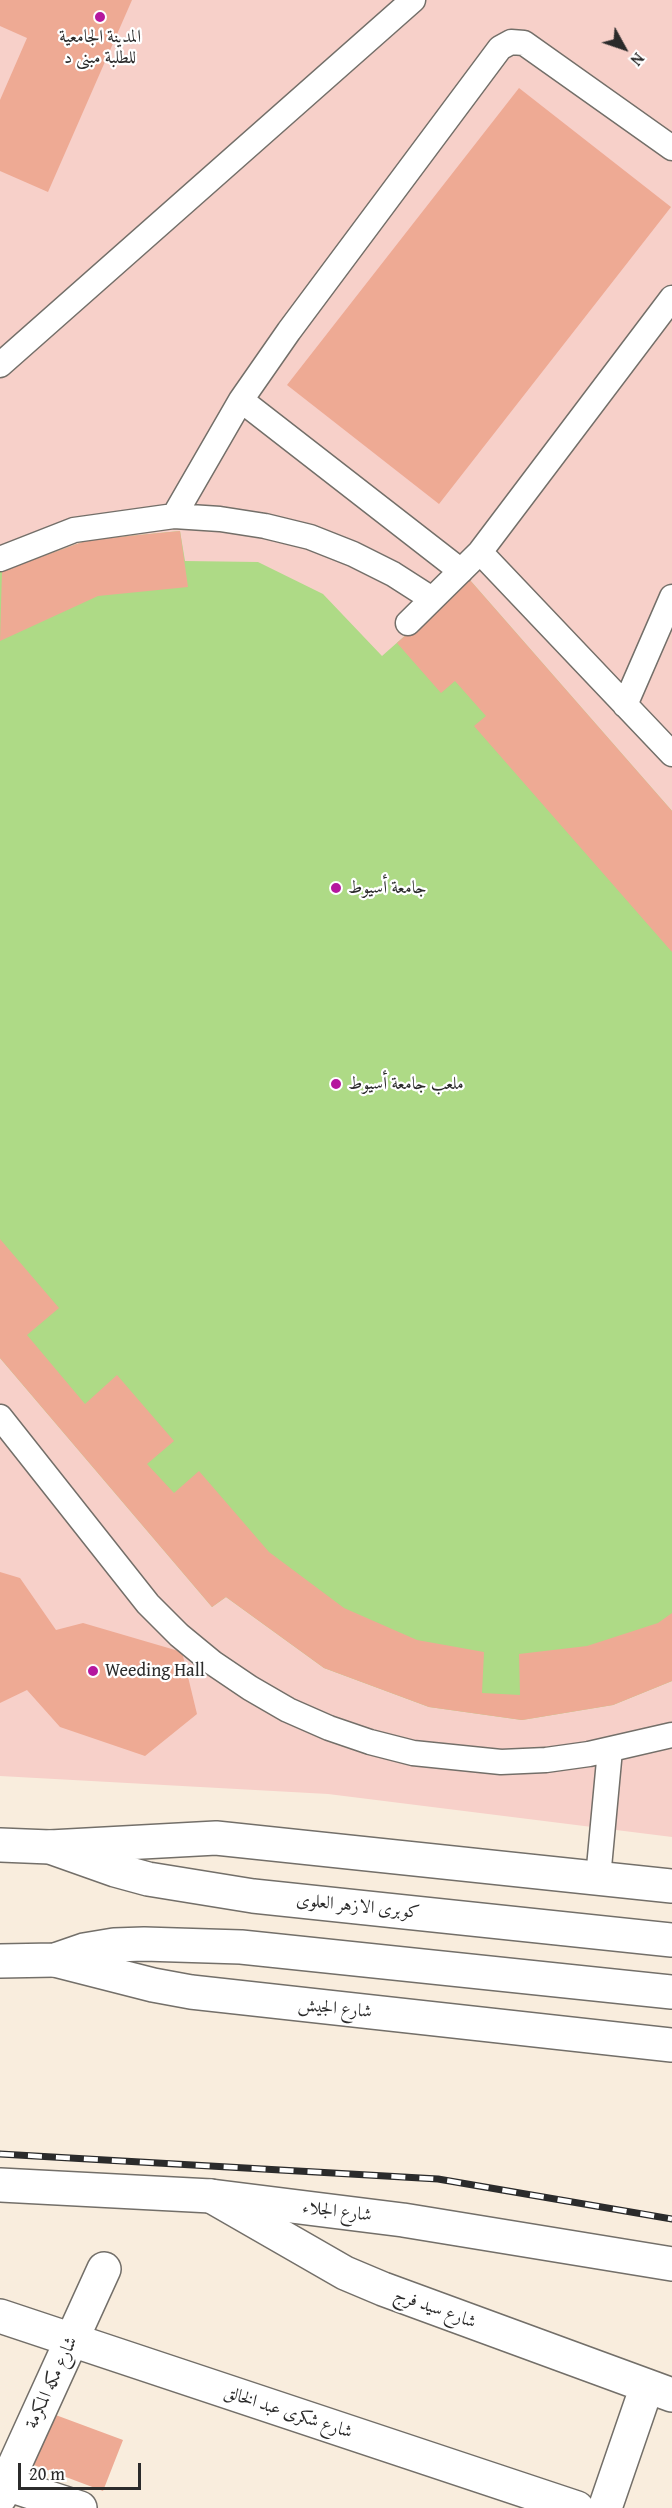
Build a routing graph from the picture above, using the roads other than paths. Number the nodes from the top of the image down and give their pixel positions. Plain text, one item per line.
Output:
1 (412, 0) edge
2 (672, 148) edge
3 (672, 298) edge
4 (0, 365) edge
5 (241, 400) junction
6 (174, 516) junction
7 (480, 552) junction
8 (0, 559) edge
9 (460, 571) junction
10 (672, 597) edge
11 (432, 599) junction
12 (408, 623) dead end
13 (625, 705) junction
14 (672, 754) edge
15 (5, 1432) edge
16 (672, 1735) edge
17 (610, 1750) junction
18 (0, 1845) edge
19 (50, 1847) junction
20 (598, 1878) junction
21 (672, 1886) edge
22 (672, 1940) edge
23 (55, 1960) junction
24 (0, 1961) edge
25 (672, 1992) edge
26 (672, 2044) edge
27 (0, 2185) edge
28 (211, 2196) junction
29 (672, 2264) edge
30 (104, 2269) dead end
31 (0, 2316) edge
32 (72, 2342) junction
33 (660, 2390) edge
34 (2, 2488) edge
35 (80, 2508) edge
36 (577, 2508) edge
37 (605, 2508) edge

1 - 4 lane
2 - 5 lane
3 - 7 lane
5 - 6 lane
5 - 9 lane
6 - 8 lane
6 - 11 lane
7 - 9 lane
7 - 13 lane
9 - 11 lane
10 - 13 lane
11 - 12 lane
13 - 14 lane
15 - 17 lane
16 - 17 lane
17 - 20 lane
18 - 19 main road
19 - 20 main road
19 - 22 main road, كوبرى الازهر العلوى
20 - 21 main road
23 - 24 main road, شارع الجيش
23 - 25 main road
23 - 26 main road, شارع الجيش
27 - 28 main road, شارع الجلاء
28 - 29 main road, شارع الجلاء
28 - 33 main road, شارع سيد فرج
30 - 32 main road, شارع مكه المكرمة
31 - 32 main road, شارع شكرى عبد الخالق
32 - 34 main road, شارع مكه المكرمة
32 - 36 main road, شارع شكرى عبد الخالق
33 - 37 main road
34 - 35 main road

